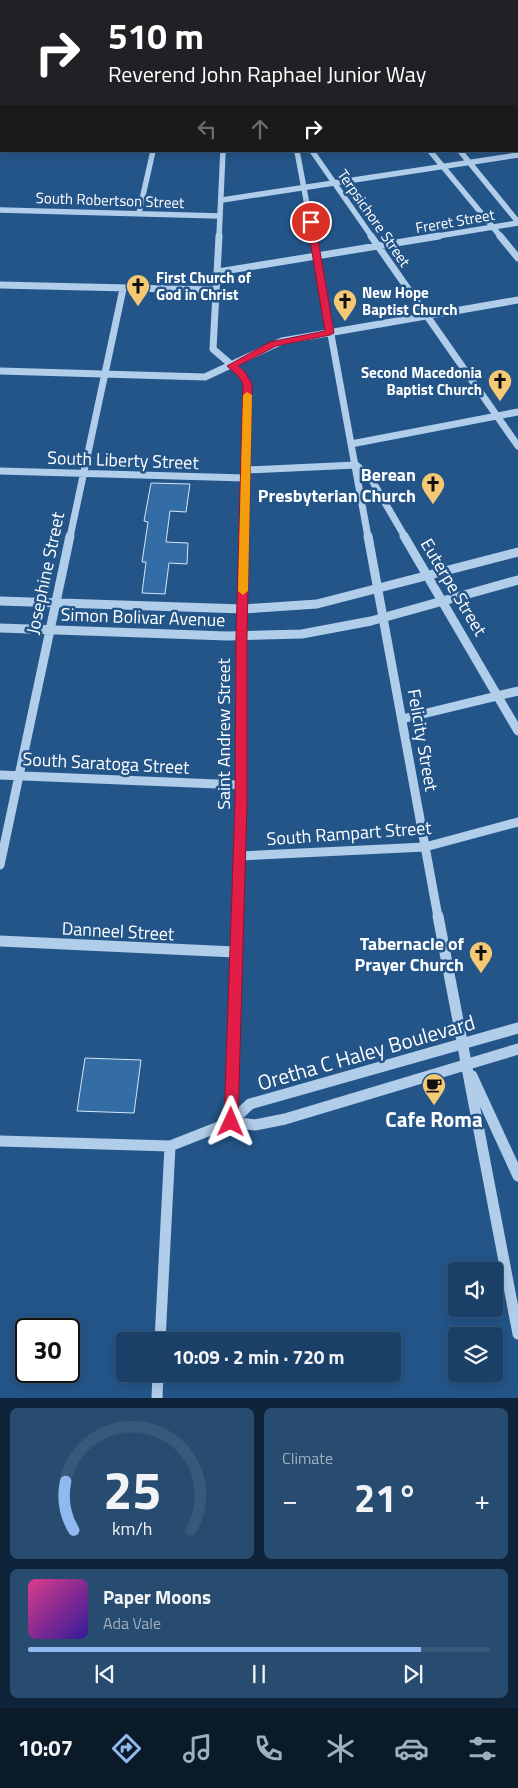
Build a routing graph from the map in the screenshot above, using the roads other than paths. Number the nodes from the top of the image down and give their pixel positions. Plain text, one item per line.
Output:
1 (153, 152) edge
2 (224, 152) edge
3 (297, 152) edge
4 (313, 152) edge
5 (431, 152) edge
6 (461, 152) edge
7 (518, 155) edge
8 (470, 162) junction
9 (442, 167) junction
10 (334, 184) junction
11 (305, 188) junction
12 (222, 200) junction
13 (0, 210) edge
14 (139, 213) junction
15 (220, 216) junction
16 (518, 223) edge
17 (493, 227) junction
18 (378, 246) junction
19 (317, 256) junction
20 (518, 258) edge
21 (218, 272) junction
22 (0, 285) edge
23 (123, 289) junction
24 (214, 290) junction
25 (518, 300) edge
26 (427, 316) junction
27 (330, 333) junction
28 (232, 366) junction
29 (0, 371) edge
30 (104, 374) junction
31 (518, 412) edge
32 (498, 416) junction
33 (351, 444) junction
34 (518, 446) edge
35 (356, 464) junction
36 (0, 471) edge
37 (83, 474) junction
38 (245, 474) junction
39 (518, 552) edge
40 (427, 575) junction
41 (518, 580) edge
42 (379, 589) junction
43 (442, 600) junction
44 (0, 601) edge
45 (55, 603) junction
46 (243, 609) junction
47 (384, 618) junction
48 (0, 628) edge
49 (49, 631) junction
50 (241, 637) junction
51 (518, 691) edge
52 (498, 696) junction
53 (402, 719) junction
54 (518, 731) edge
55 (0, 775) edge
56 (20, 776) junction
57 (241, 785) junction
58 (518, 822) edge
59 (425, 847) junction
60 (239, 856) junction
61 (0, 865) edge
62 (0, 942) edge
63 (235, 952) junction
64 (518, 1028) edge
65 (463, 1044) junction
66 (518, 1049) edge
67 (467, 1063) junction
68 (231, 1122) junction
69 (0, 1141) edge
70 (170, 1146) junction
71 (518, 1176) edge
72 (160, 1332) edge
73 (518, 1334) edge
74 (158, 1382) edge
75 (157, 1398) edge

1 - 14 street
2 - 12 street, Saint Andrew Street
3 - 11 street, Felicity Street
4 - 10 street, Terpsichore Street
5 - 9 street
6 - 8 street
7 - 8 street
8 - 9 street
8 - 16 street
9 - 10 street
9 - 17 street
10 - 11 street
10 - 18 street, Terpsichore Street
11 - 12 street
11 - 19 street, Felicity Street
12 - 15 street, Saint Andrew Street
13 - 14 street, South Robertson Street
14 - 15 street, South Robertson Street
15 - 21 street, Saint Andrew Street
16 - 17 street, Freret Street
17 - 18 street, Freret Street
17 - 20 street
18 - 19 street, Freret Street
18 - 26 street, Terpsichore Street
19 - 21 street, Freret Street
19 - 27 street, Felicity Street
21 - 24 street, Saint Andrew Street
22 - 23 street
23 - 24 street
23 - 30 street, Josephine Street
24 - 28 street, Saint Andrew Street
25 - 26 street
26 - 27 street
26 - 32 street, Terpsichore Street
27 - 28 street
27 - 33 street, Felicity Street
28 - 30 street
28 - 38 street, Saint Andrew Street
29 - 30 street
30 - 37 street, Josephine Street
31 - 32 street
32 - 33 street
32 - 34 street, Terpsichore Street
33 - 35 street, Felicity Street
35 - 38 street, South Liberty Street
35 - 40 street, Euterpe Street
35 - 42 street, Felicity Street
36 - 37 street, South Liberty Street
37 - 38 street, South Liberty Street
37 - 45 street, Josephine Street
38 - 46 street, Saint Andrew Street
39 - 40 street, Simon Bolivar Avenue
40 - 42 street, Simon Bolivar Avenue
40 - 43 street, Euterpe Street
41 - 43 street, Simon Bolivar Avenue
42 - 46 street, Simon Bolivar Avenue
42 - 47 street, Felicity Street
43 - 47 street, Simon Bolivar Avenue
43 - 52 street, Euterpe Street
44 - 45 street, Simon Bolivar Avenue
45 - 46 street, Simon Bolivar Avenue
45 - 49 street, Josephine Street
46 - 50 street, Saint Andrew Street
47 - 50 street, Simon Bolivar Avenue
47 - 53 street, Felicity Street
48 - 49 street, Simon Bolivar Avenue
49 - 50 street, Simon Bolivar Avenue
49 - 56 street, Josephine Street
50 - 57 street, Saint Andrew Street
51 - 52 street
52 - 53 street
52 - 54 street, Euterpe Street
53 - 59 street, Felicity Street
55 - 56 street, South Saratoga Street
56 - 57 street, South Saratoga Street
56 - 61 street, Josephine Street
57 - 60 street, Saint Andrew Street
58 - 59 street, South Rampart Street
59 - 60 street, South Rampart Street
59 - 65 street, Felicity Street
60 - 63 street, Saint Andrew Street
62 - 63 street, Danneel Street
63 - 68 street, Saint Andrew Street
64 - 65 street, Oretha C Haley Boulevard
65 - 67 street, Felicity Street
65 - 68 street, Oretha C Haley Boulevard
66 - 67 street, Oretha C Haley Boulevard
67 - 68 street, Oretha C Haley Boulevard
67 - 71 street
67 - 73 street, Felicity Street
68 - 70 street, Oretha C Haley Boulevard
69 - 70 street, Oretha C Haley Boulevard
70 - 72 street
74 - 75 street

